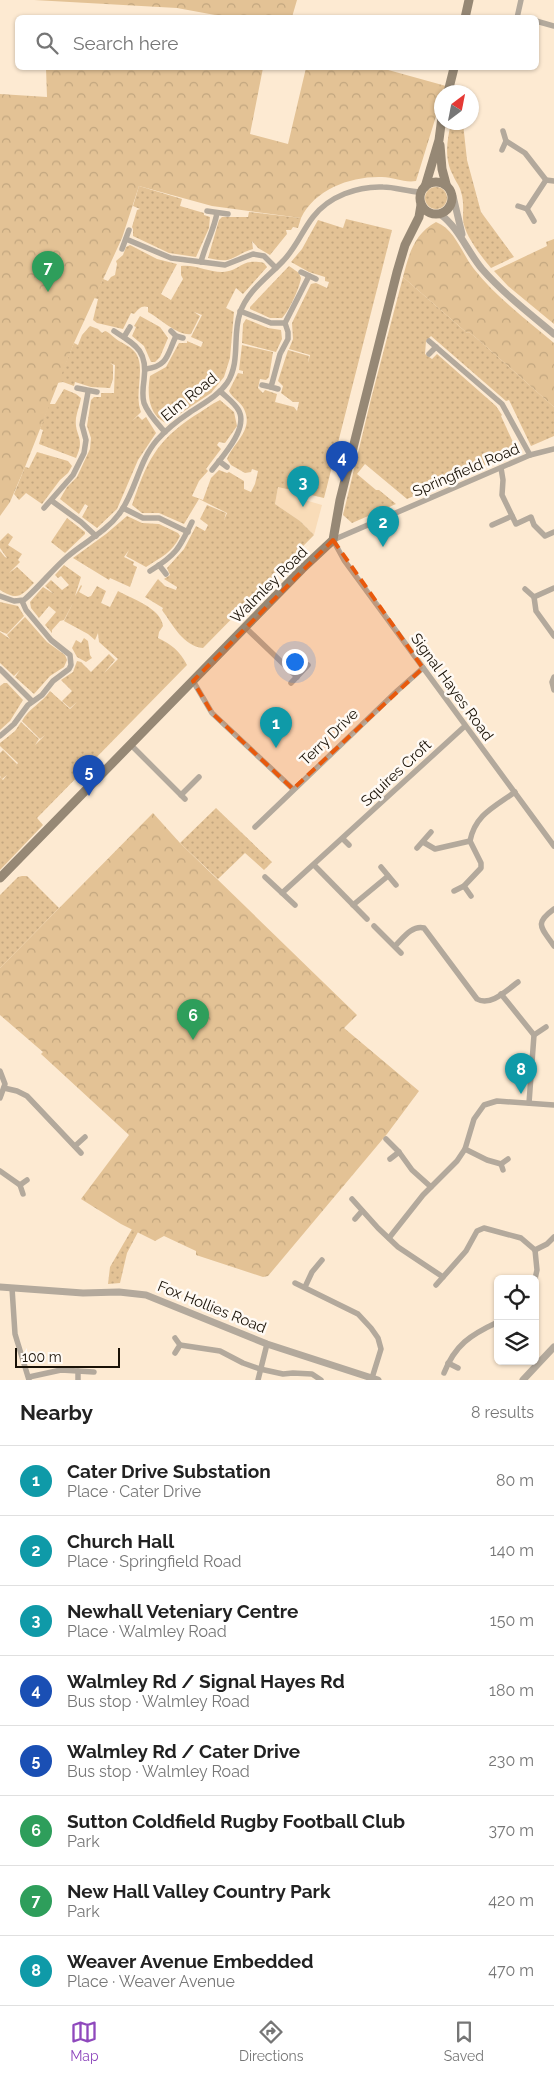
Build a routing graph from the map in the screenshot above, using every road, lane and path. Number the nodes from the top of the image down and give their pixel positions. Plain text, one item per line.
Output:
1 (469, 0) edge
2 (521, 0) edge
3 (466, 15) edge
4 (520, 15) edge
5 (539, 22) edge
6 (554, 26) edge
7 (454, 70) edge
8 (450, 85) edge
9 (440, 130) edge
10 (503, 131) dead end
11 (439, 140) junction
12 (506, 141) junction
13 (502, 150) dead end
14 (546, 180) junction
15 (554, 181) edge
16 (446, 184) junction
17 (423, 190) junction
18 (453, 196) junction
19 (421, 204) junction
20 (518, 206) dead end
21 (527, 209) junction
22 (207, 211) dead end
23 (217, 213) junction
24 (228, 214) dead end
25 (438, 214) junction
26 (534, 221) dead end
27 (129, 230) dead end
28 (412, 230) junction
29 (463, 239) junction
30 (126, 240) junction
31 (122, 249) dead end
32 (201, 262) junction
33 (276, 268) junction
34 (301, 272) dead end
35 (309, 276) junction
36 (316, 278) dead end
37 (240, 311) junction
38 (285, 323) junction
39 (130, 327) dead end
40 (114, 331) dead end
41 (170, 331) dead end
42 (554, 334) edge
43 (176, 336) junction
44 (124, 337) junction
45 (183, 338) dead end
46 (429, 340) dead end
47 (436, 347) junction
48 (429, 354) dead end
49 (146, 369) junction
50 (262, 384) dead end
51 (271, 387) junction
52 (77, 388) dead end
53 (278, 389) dead end
54 (220, 391) junction
55 (88, 392) junction
56 (97, 392) dead end
57 (165, 432) junction
58 (554, 449) edge
59 (530, 456) junction
60 (219, 461) junction
61 (227, 467) dead end
62 (501, 468) junction
63 (212, 470) dead end
64 (52, 500) junction
65 (44, 508) dead end
66 (124, 508) junction
67 (512, 516) junction
68 (192, 522) dead end
69 (492, 525) dead end
70 (188, 532) junction
71 (554, 532) edge
72 (96, 536) junction
73 (333, 540) junction
74 (160, 565) junction
75 (150, 571) dead end
76 (166, 574) dead end
77 (554, 588) edge
78 (525, 589) dead end
79 (0, 596) edge
80 (534, 597) junction
81 (22, 601) junction
82 (246, 628) junction
83 (554, 636) edge
84 (308, 665) dead end
85 (423, 668) junction
86 (0, 670) edge
87 (297, 677) junction
88 (554, 677) edge
89 (193, 681) junction
90 (291, 683) dead end
91 (554, 690) edge
92 (32, 701) junction
93 (465, 726) junction
94 (0, 736) edge
95 (131, 744) junction
96 (199, 777) dead end
97 (293, 789) junction
98 (515, 792) junction
99 (255, 827) dead end
100 (432, 832) dead end
101 (343, 839) junction
102 (470, 841) junction
103 (423, 842) junction
104 (349, 845) dead end
105 (554, 846) edge
106 (417, 848) dead end
107 (314, 865) junction
108 (381, 867) dead end
109 (388, 876) junction
110 (265, 877) dead end
111 (0, 878) edge
112 (396, 885) dead end
113 (464, 886) junction
114 (454, 891) dead end
115 (282, 893) junction
116 (471, 896) dead end
117 (295, 905) dead end
118 (354, 905) junction
119 (554, 909) edge
120 (367, 919) dead end
121 (374, 926) dead end
122 (395, 946) junction
123 (554, 946) edge
124 (402, 953) dead end
125 (518, 982) dead end
126 (500, 994) junction
127 (546, 1027) dead end
128 (534, 1035) junction
129 (0, 1071) edge
130 (4, 1088) junction
131 (0, 1098) edge
132 (529, 1102) junction
133 (554, 1105) edge
134 (85, 1137) dead end
135 (386, 1139) dead end
136 (75, 1146) junction
137 (465, 1149) junction
138 (399, 1152) junction
139 (82, 1153) dead end
140 (390, 1159) dead end
141 (508, 1159) dead end
142 (501, 1164) junction
143 (503, 1170) dead end
144 (0, 1171) edge
145 (27, 1180) dead end
146 (20, 1185) junction
147 (431, 1187) junction
148 (22, 1194) dead end
149 (352, 1199) dead end
150 (362, 1211) junction
151 (355, 1219) dead end
152 (554, 1237) edge
153 (388, 1238) junction
154 (536, 1250) junction
155 (322, 1260) dead end
156 (536, 1275) edge
157 (443, 1278) junction
158 (295, 1283) dead end
159 (436, 1285) dead end
160 (0, 1287) edge
161 (305, 1287) junction
162 (12, 1288) junction
163 (494, 1324) edge
164 (175, 1338) dead end
165 (267, 1344) junction
166 (180, 1345) junction
167 (554, 1347) edge
168 (175, 1353) dead end
169 (448, 1363) junction
170 (458, 1368) dead end
171 (260, 1369) junction
172 (78, 1370) junction
173 (94, 1372) dead end
174 (444, 1373) dead end
175 (29, 1379) edge
176 (375, 1379) edge
177 (523, 1379) edge
178 (78, 1380) edge
179 (258, 1380) edge
180 (321, 1380) edge

1 - 3 main road
2 - 4 street
5 - 6 street
7 - 8 main road
9 - 11 main road
10 - 12 street
11 - 16 main road
11 - 17 main road
12 - 13 street
12 - 14 street
14 - 15 street
14 - 21 street
16 - 17 main road
16 - 18 main road
17 - 19 main road
17 - 33 street, Elm Road
18 - 25 main road
18 - 29 street
19 - 25 main road
19 - 28 main road
20 - 21 street
21 - 26 street
22 - 23 street
23 - 24 street
23 - 32 street
25 - 28 main road
25 - 29 street
27 - 30 street
28 - 73 main road
29 - 42 street
30 - 31 street
30 - 32 street
32 - 33 street
33 - 37 street, Elm Road
34 - 35 street
35 - 36 street
35 - 38 street
37 - 38 street
37 - 54 street, Elm Road
38 - 51 street
39 - 44 street
40 - 44 street
41 - 43 street
43 - 45 street
43 - 49 street
44 - 49 street
46 - 47 street
47 - 48 street
47 - 59 street
49 - 57 street
50 - 51 street
51 - 53 street
52 - 55 street
54 - 57 street, Elm Road
54 - 60 street
55 - 56 street
55 - 64 street
57 - 66 street, Elm Road
58 - 59 street, Springfield Road
59 - 62 street, Springfield Road
60 - 61 street
60 - 63 street
62 - 67 street
62 - 73 street, Springfield Road
64 - 65 street
64 - 72 street
66 - 70 street
66 - 72 street, Elm Road
67 - 69 street
67 - 71 street
68 - 70 street
70 - 74 street
72 - 81 street, Elm Road
73 - 82 main road, Walmley Road
73 - 85 street, Signal Hayes Road
74 - 75 street
74 - 76 street
77 - 80 street
78 - 80 street
79 - 81 street
80 - 83 street
81 - 92 street
82 - 87 street
82 - 89 main road, Walmley Road
84 - 87 street
85 - 93 street, Signal Hayes Road
85 - 97 street, Terry Drive
86 - 92 street
87 - 90 street
88 - 91 street
89 - 95 main road, Walmley Road
89 - 97 street
92 - 94 street
93 - 98 street, Signal Hayes Road
93 - 101 street, Squires Croft
95 - 96 street
95 - 111 main road, Walmley Road
97 - 99 street, Terry Drive
98 - 102 street
98 - 105 street, Signal Hayes Road
100 - 103 street
101 - 104 street
101 - 107 street, Squires Croft
102 - 103 street
102 - 113 street
103 - 106 street
107 - 115 street, Squires Croft
107 - 118 street
108 - 109 street
109 - 112 street
109 - 118 street
110 - 115 street
113 - 114 street
113 - 116 street
115 - 117 street
118 - 120 street
119 - 123 street
121 - 122 street
122 - 124 street
122 - 126 street
125 - 126 street
126 - 128 street
127 - 128 street
128 - 132 street
129 - 130 street
130 - 131 street
130 - 136 street
132 - 133 street
132 - 137 street
134 - 136 street
135 - 138 street
136 - 139 street
137 - 142 street
137 - 147 street
138 - 140 street
138 - 147 street
141 - 142 street
142 - 143 street
144 - 146 street
145 - 146 street
146 - 148 street
147 - 153 street
149 - 150 street
150 - 151 street
150 - 153 street
152 - 154 street
153 - 157 street
154 - 156 street
154 - 157 street
155 - 161 street
157 - 159 street
158 - 161 street
160 - 162 street, Fox Hollies Road
161 - 176 street
162 - 165 street, Fox Hollies Road
162 - 175 street
163 - 169 street
164 - 166 street
165 - 171 street
165 - 176 street, Fox Hollies Road
166 - 168 street
166 - 171 street
167 - 177 street
169 - 170 street
169 - 174 street
171 - 179 street
171 - 180 street
172 - 173 street
172 - 175 street
172 - 178 street

